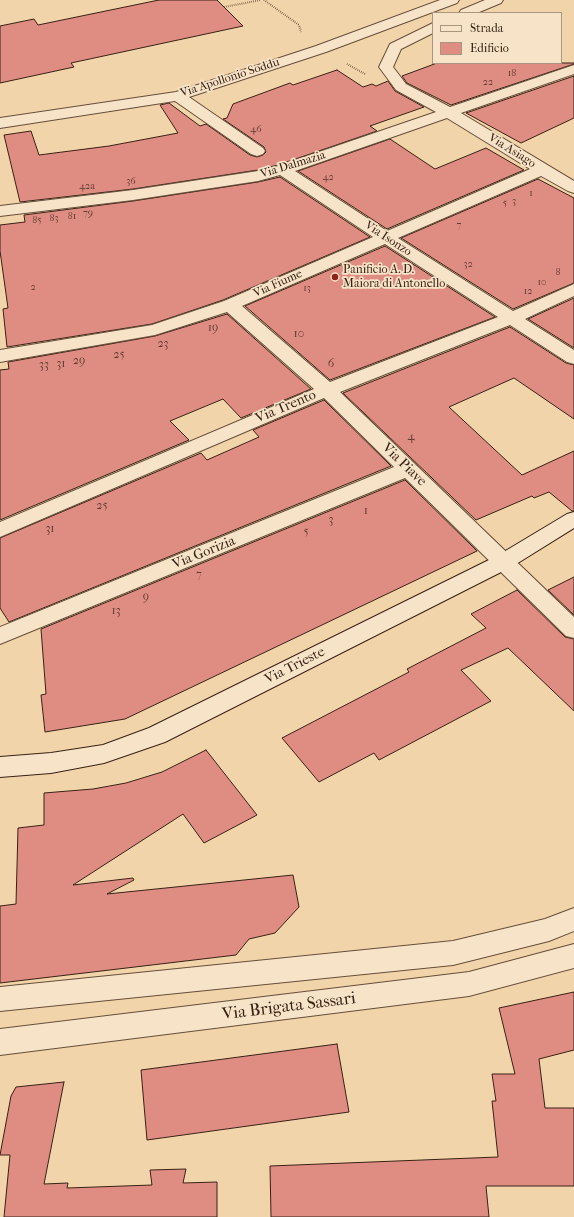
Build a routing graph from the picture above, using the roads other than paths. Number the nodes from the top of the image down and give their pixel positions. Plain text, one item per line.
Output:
1 (452, 0) edge
2 (496, 0) edge
3 (468, 12) edge
4 (432, 28) edge
5 (574, 69) edge
6 (178, 96) junction
7 (450, 113) junction
8 (0, 123) edge
9 (257, 151) dead end
10 (283, 170) junction
11 (542, 170) junction
12 (574, 188) edge
13 (0, 211) edge
14 (385, 237) junction
15 (574, 289) edge
16 (230, 305) junction
17 (513, 318) junction
18 (0, 356) edge
19 (574, 358) edge
20 (327, 390) junction
21 (408, 469) junction
22 (574, 520) edge
23 (0, 530) edge
24 (504, 561) junction
25 (574, 630) edge
26 (0, 636) edge
27 (0, 767) edge
28 (574, 919) edge
29 (574, 956) edge
30 (0, 999) edge
31 (0, 1042) edge

1 - 6 street, Via Apollonio Soddu
2 - 3 street
4 - 7 street, Via Asiago
5 - 7 street, Via Dalmazia
6 - 8 street, Via Apollonio Soddu
6 - 9 street
7 - 10 street, Via Dalmazia
7 - 11 street, Via Asiago
10 - 13 street, Via Dalmazia
10 - 14 street, Via Isonzo
11 - 12 street, Via Asiago
11 - 14 street, Via Fiume
14 - 16 street, Via Fiume
14 - 17 street, Via Isonzo
15 - 17 street, Via Trento
16 - 18 street, Via Fiume
16 - 20 street, Via Piave
17 - 19 street, Via Isonzo
17 - 20 street, Via Trento
20 - 21 street, Via Piave
20 - 23 street, Via Trento
21 - 24 street, Via Piave
21 - 26 street, Via Gorizia
22 - 24 street, Via Trieste
24 - 25 street, Via Piave
24 - 27 street, Via Trieste
28 - 30 street
29 - 31 street, Via Brigata Sassari

